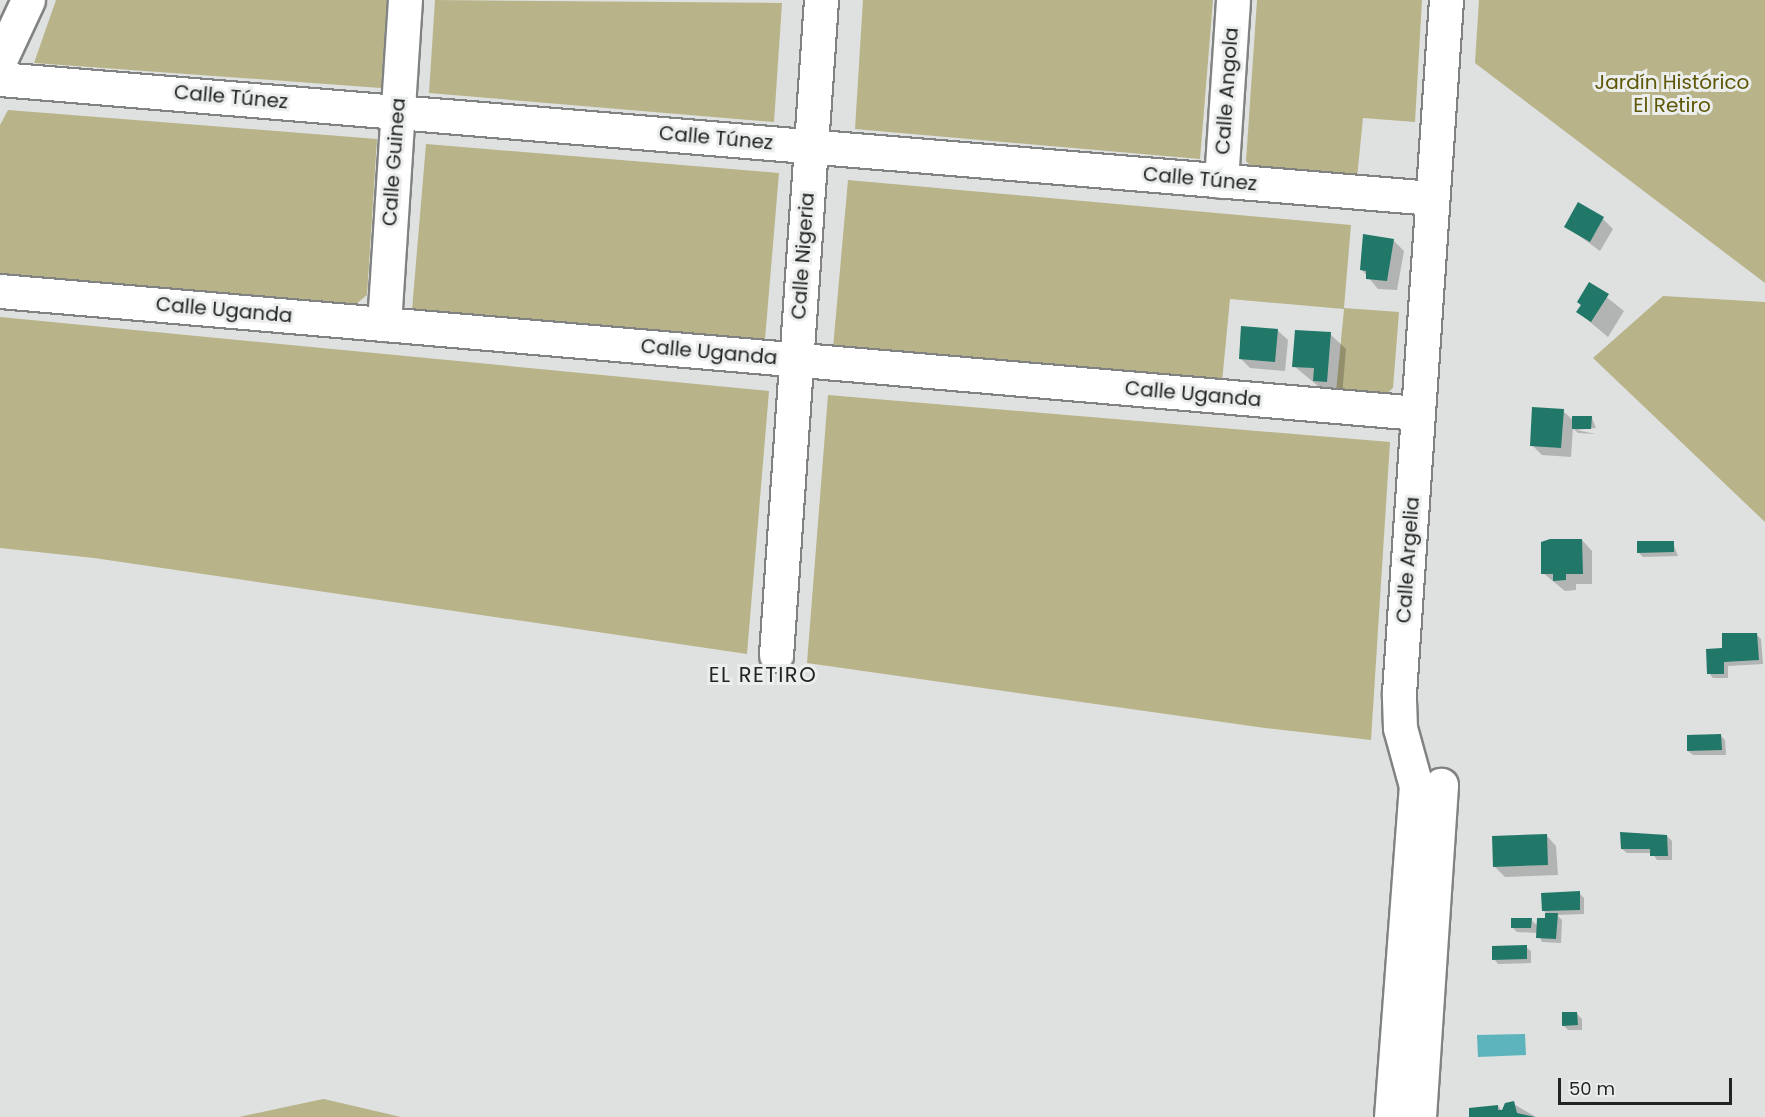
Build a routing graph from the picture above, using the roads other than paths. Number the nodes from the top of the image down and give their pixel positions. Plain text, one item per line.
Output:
1 (28, 0) edge
2 (405, 0) edge
3 (821, 0) edge
4 (1233, 0) edge
5 (1446, 0) edge
6 (0, 60) edge
7 (0, 79) edge
8 (398, 112) junction
9 (811, 146) junction
10 (1221, 181) junction
11 (1431, 198) junction
12 (0, 291) edge
13 (384, 324) junction
14 (796, 360) junction
15 (1417, 413) junction
16 (776, 655) dead end
17 (1441, 785) dead end
18 (1391, 1117) edge
19 (1419, 1117) edge

1 - 6 street
2 - 8 street, Calle Guinea
3 - 9 street, Calle Nigeria
4 - 10 street, Calle Angola
5 - 11 street, Calle Argelia
7 - 8 street, Calle Túnez
8 - 9 street, Calle Túnez
8 - 13 street, Calle Guinea
9 - 10 street, Calle Túnez
9 - 14 street, Calle Nigeria
10 - 11 street, Calle Túnez
11 - 15 street, Calle Argelia
12 - 13 street, Calle Uganda
13 - 14 street, Calle Uganda
14 - 15 street, Calle Uganda
14 - 16 street, Calle Nigeria
15 - 18 street, Calle Argelia
17 - 19 street

